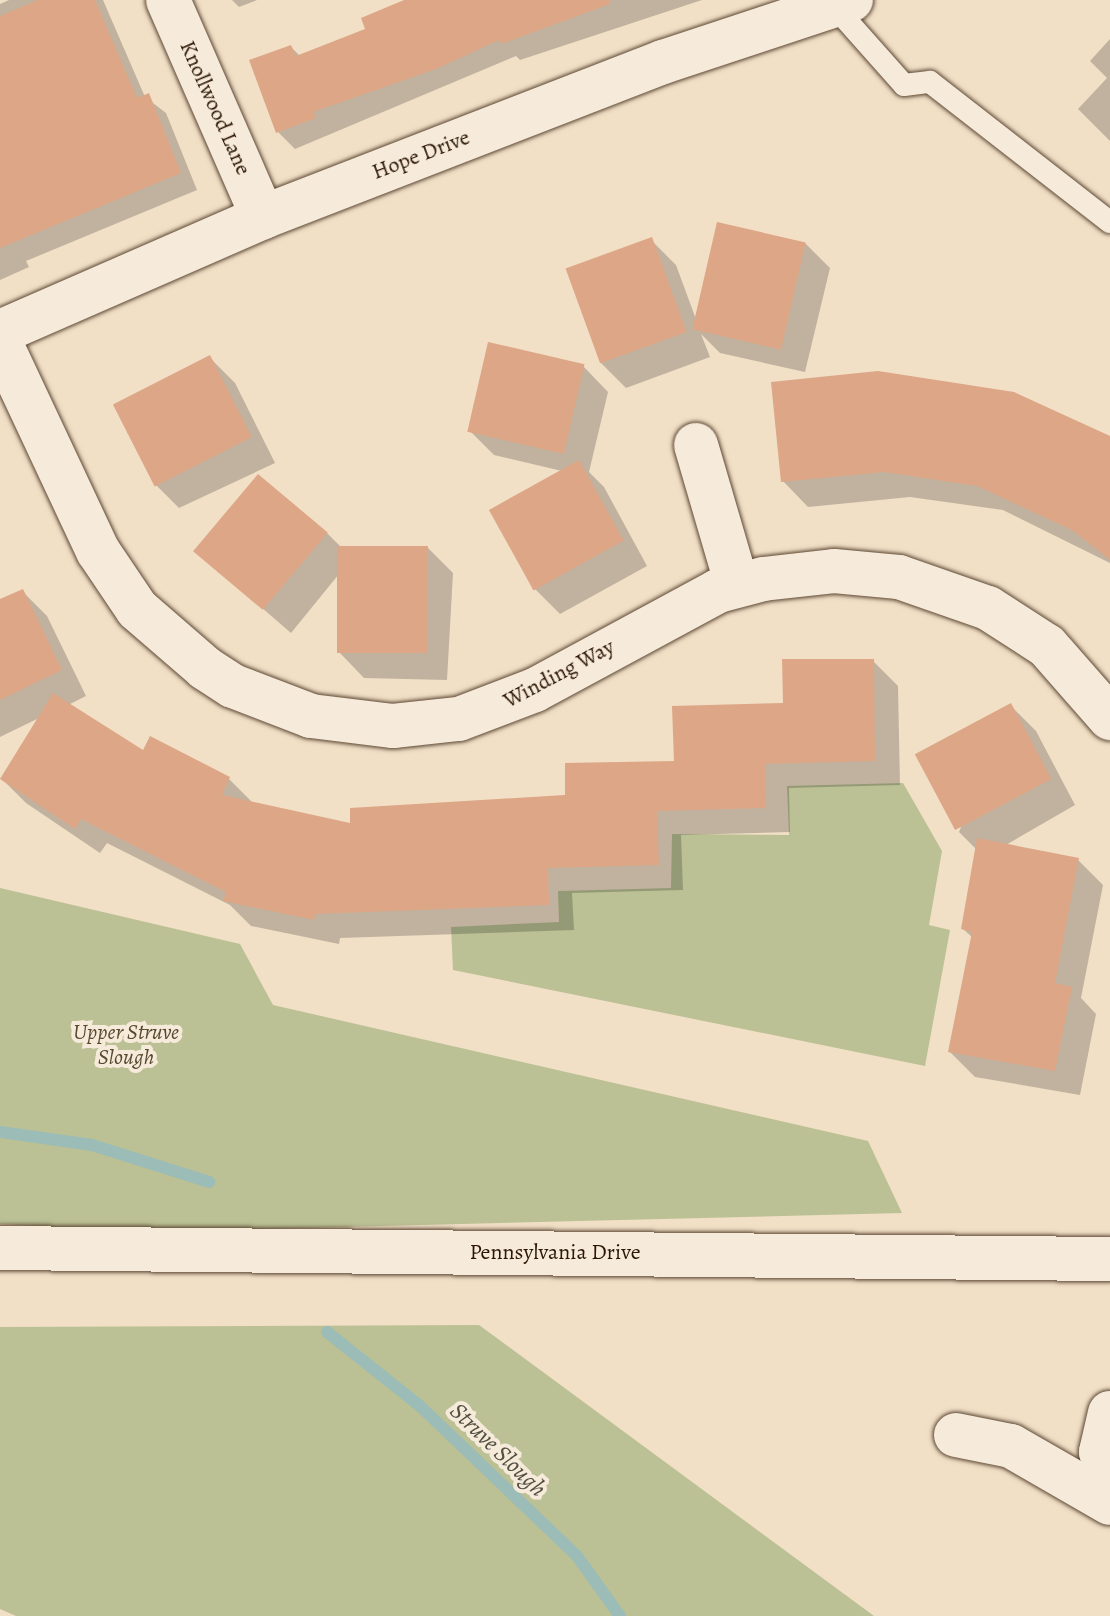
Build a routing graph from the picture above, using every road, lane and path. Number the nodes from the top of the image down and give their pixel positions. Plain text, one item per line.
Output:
1 (168, 0) edge
2 (842, 2) edge
3 (263, 217) junction
4 (1110, 222) edge
5 (0, 332) edge
6 (0, 342) edge
7 (696, 445) dead end
8 (737, 585) junction
9 (1110, 718) edge
10 (0, 1248) edge
11 (1110, 1259) edge
12 (1110, 1413) edge
13 (956, 1435) dead end
14 (1109, 1494) edge

1 - 3 street, Knollwood Lane
2 - 3 street, Hope Drive
2 - 4 lane
3 - 5 street, Hope Drive
6 - 8 street, Winding Way
7 - 8 street
8 - 9 street, Winding Way
10 - 11 street, Pennsylvania Drive
12 - 14 street
13 - 14 street

